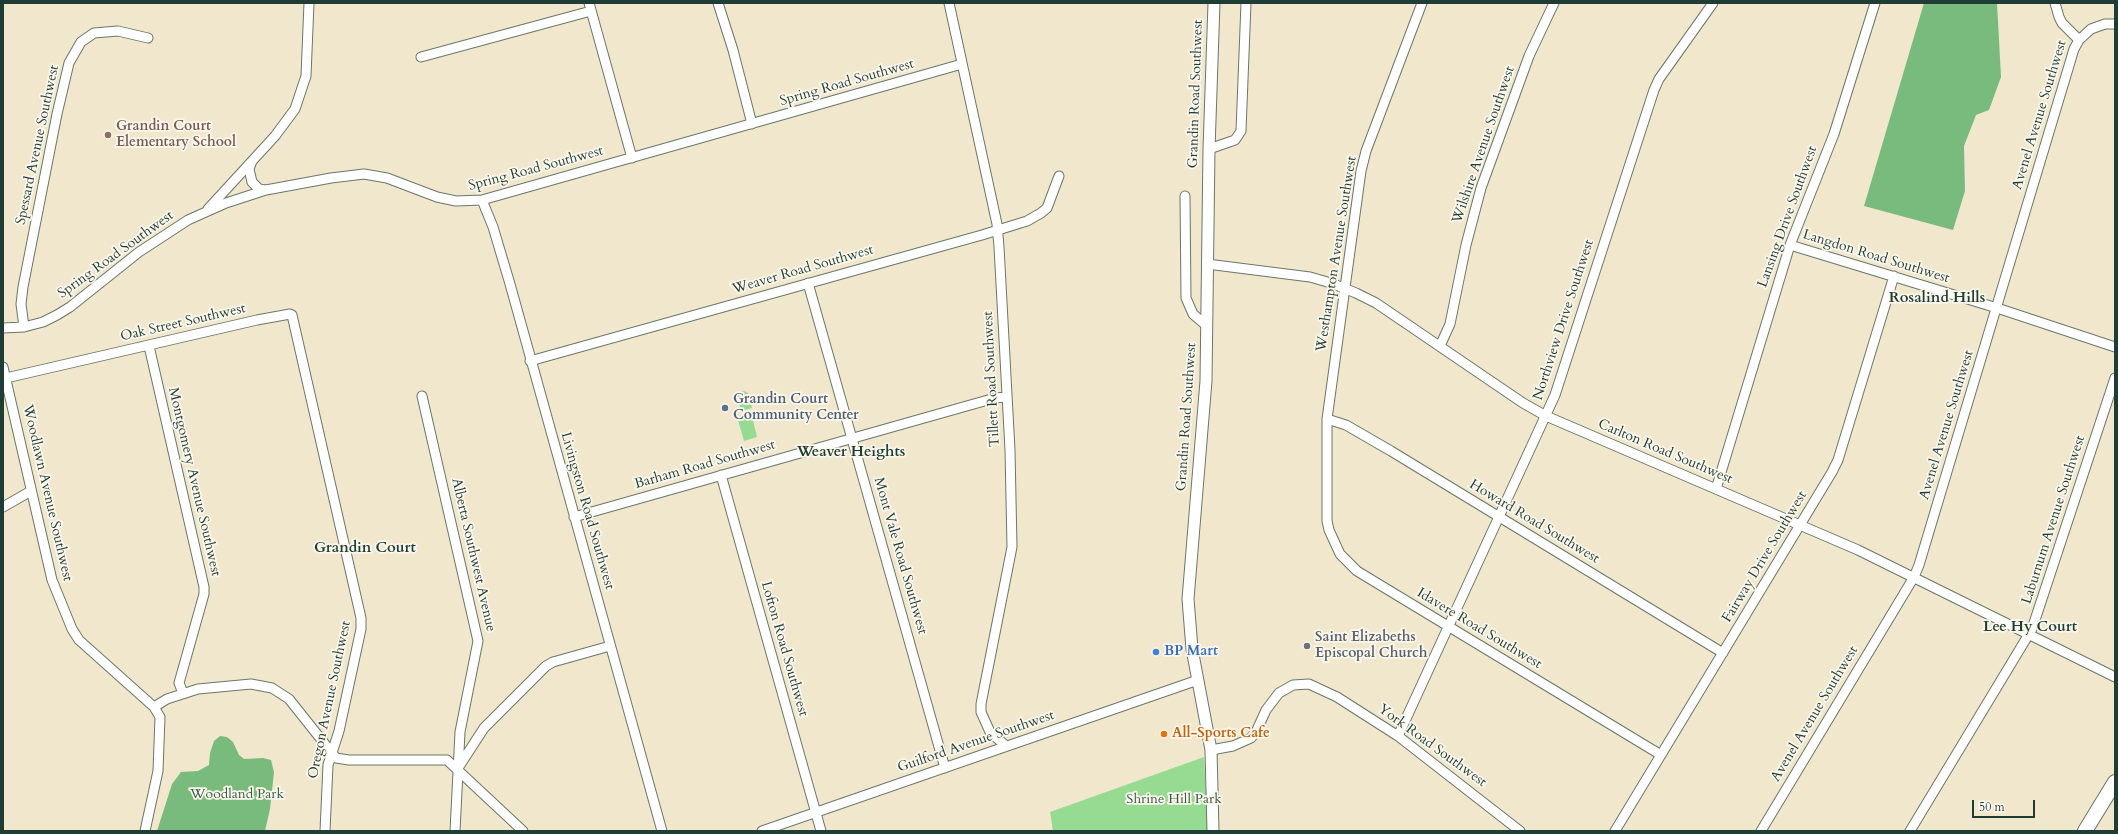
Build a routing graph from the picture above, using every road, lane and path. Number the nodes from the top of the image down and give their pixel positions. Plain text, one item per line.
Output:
1 (309, 3) edge
2 (718, 3) edge
3 (949, 3) edge
4 (1214, 3) edge
5 (1246, 3) edge
6 (1422, 3) edge
7 (1554, 3) edge
8 (1713, 3) edge
9 (1875, 3) edge
10 (2055, 3) edge
11 (590, 7) edge
12 (2115, 24) edge
13 (148, 38) dead end
14 (2079, 40) junction
15 (422, 57) dead end
16 (962, 64) junction
17 (752, 124) junction
18 (1208, 149) junction
19 (632, 158) junction
20 (252, 161) junction
21 (1059, 176) dead end
22 (266, 190) junction
23 (1186, 196) dead end
24 (482, 200) junction
25 (205, 211) junction
26 (998, 230) junction
27 (1790, 245) junction
28 (1207, 264) junction
29 (1894, 276) junction
30 (808, 283) junction
31 (1344, 288) junction
32 (1997, 308) junction
33 (1207, 326) junction
34 (24, 327) junction
35 (3, 328) edge
36 (149, 346) junction
37 (1440, 346) junction
38 (2115, 347) edge
39 (530, 361) junction
40 (3, 367) edge
41 (6, 378) junction
42 (2115, 378) edge
43 (309, 389) joint
44 (422, 396) dead end
45 (1006, 398) junction
46 (1546, 416) junction
47 (1327, 419) junction
48 (852, 438) junction
49 (721, 475) junction
50 (1716, 489) junction
51 (31, 491) junction
52 (1327, 495) joint
53 (3, 507) edge
54 (574, 516) junction
55 (1500, 517) junction
56 (1801, 524) junction
57 (1914, 577) junction
58 (1449, 627) junction
59 (2029, 635) junction
60 (610, 646) junction
61 (1723, 653) junction
62 (2115, 677) edge
63 (1198, 680) junction
64 (183, 693) junction
65 (154, 707) junction
66 (1398, 736) junction
67 (1006, 746) junction
68 (1211, 750) junction
69 (330, 753) junction
70 (1661, 755) junction
71 (945, 768) junction
72 (457, 769) junction
73 (2115, 782) edge
74 (815, 812) junction
75 (1509, 828) edge
76 (145, 831) edge
77 (325, 831) edge
78 (455, 831) edge
79 (523, 831) edge
80 (662, 831) edge
81 (762, 831) edge
82 (821, 831) edge
83 (1214, 831) edge
84 (1520, 831) edge
85 (1615, 831) edge
86 (1761, 831) edge
87 (1910, 831) edge
88 (2085, 831) edge

1 - 20 street
2 - 17 street
3 - 16 street, Tillett Road Southwest
4 - 18 street, Grandin Road Southwest
5 - 18 street
6 - 31 street, Westhampton Avenue Southwest
7 - 37 street, Wilshire Avenue Southwest
8 - 46 street, Northview Drive Southwest
9 - 27 street, Lansing Drive Southwest
10 - 14 street, Avenel Avenue Southwest
11 - 15 street
11 - 19 street
12 - 14 street
13 - 34 street, Spessard Avenue Southwest
14 - 32 street, Avenel Avenue Southwest
16 - 17 street, Spring Road Southwest
16 - 26 street, Tillett Road Southwest
17 - 19 street, Spring Road Southwest
18 - 28 street, Grandin Road Southwest
19 - 24 street, Spring Road Southwest
20 - 22 street
20 - 25 street
21 - 26 street, Weaver Road Southwest
22 - 24 street, Spring Road Southwest
22 - 25 street, Spring Road Southwest
23 - 33 street
24 - 39 street, Livingston Road Southwest
25 - 34 street, Spring Road Southwest
26 - 30 street, Weaver Road Southwest
26 - 45 street, Tillett Road Southwest
27 - 29 street, Langdon Road Southwest
27 - 50 street, Lansing Drive Southwest
28 - 31 street, Carlton Road Southwest
28 - 33 street, Grandin Road Southwest
29 - 32 street, Langdon Road Southwest
29 - 56 street, Fairway Drive Southwest
30 - 39 street, Weaver Road Southwest
30 - 48 street, Mont Vale Road Southwest
31 - 37 street, Carlton Road Southwest
31 - 47 street, Westhampton Avenue Southwest
32 - 38 street, Langdon Road Southwest
32 - 57 street, Avenel Avenue Southwest
33 - 63 street, Grandin Road Southwest
34 - 35 street, Spring Road Southwest
36 - 41 street, Oak Street Southwest
36 - 43 street, Oak Street Southwest
36 - 64 street, Montgomery Avenue Southwest
37 - 46 street, Carlton Road Southwest
39 - 54 street, Livingston Road Southwest
40 - 41 street, Woodlawn Avenue Southwest
41 - 51 street, Woodlawn Avenue Southwest
42 - 59 street, Laburnum Avenue Southwest
43 - 69 street, Oregon Avenue Southwest
44 - 72 street, Alberta Southwest Avenue
45 - 48 street, Barham Road Southwest
45 - 67 street, Tillett Road Southwest
46 - 50 street, Carlton Road Southwest
46 - 55 street, Northview Drive Southwest
47 - 52 street, Westhampton Avenue Southwest
47 - 55 street, Howard Road Southwest
48 - 49 street, Barham Road Southwest
48 - 71 street, Mont Vale Road Southwest
49 - 54 street, Barham Road Southwest
49 - 74 street, Lofton Road Southwest
50 - 56 street, Carlton Road Southwest
51 - 53 street
51 - 65 street, Woodlawn Avenue Southwest
52 - 58 street, Idavere Road Southwest
54 - 60 street, Livingston Road Southwest
55 - 58 street, Northview Drive Southwest
55 - 61 street, Howard Road Southwest
56 - 57 street, Carlton Road Southwest
56 - 61 street, Fairway Drive Southwest
57 - 59 street, Carlton Road Southwest
57 - 86 street, Avenel Avenue Southwest
58 - 66 street, Northview Drive Southwest
58 - 70 street, Idavere Road Southwest
59 - 62 street, Carlton Road Southwest
59 - 87 street, Laburnum Avenue Southwest
60 - 72 street
60 - 80 street, Livingston Road Southwest
61 - 70 street, Fairway Drive Southwest
63 - 67 street, Guilford Avenue Southwest
63 - 68 street, Grandin Road Southwest
64 - 65 street
64 - 69 street
65 - 76 street
66 - 68 street, York Road Southwest
66 - 75 street, York Road Southwest
67 - 71 street, Guilford Avenue Southwest
68 - 83 street, Grandin Road Southwest
69 - 72 street
69 - 77 street, Oregon Avenue Southwest
70 - 85 street, Fairway Drive Southwest
71 - 74 street, Guilford Avenue Southwest
72 - 78 street, Alberta Southwest Avenue
72 - 79 street
73 - 88 main road
74 - 81 street, Guilford Avenue Southwest
74 - 82 street, Lofton Road Southwest
75 - 84 street, York Road Southwest

